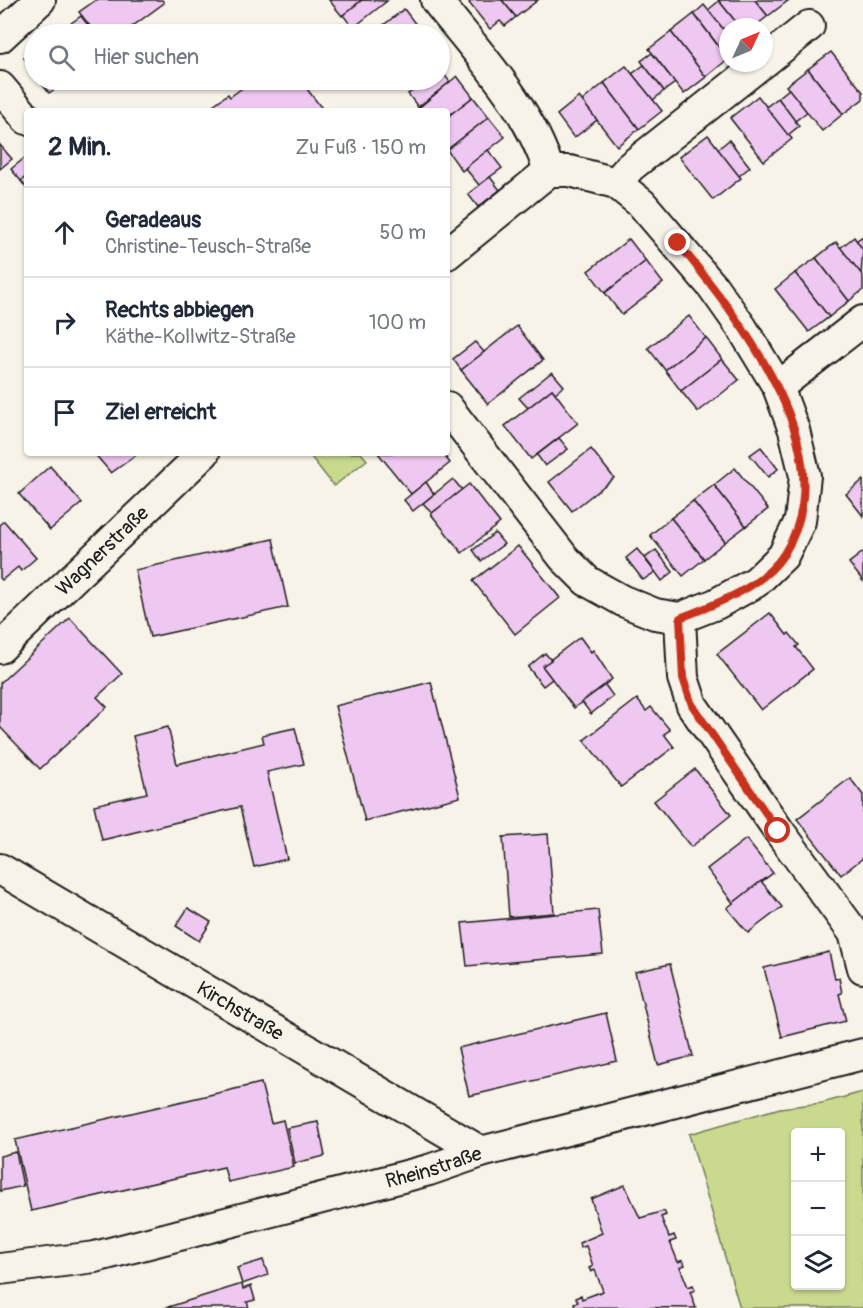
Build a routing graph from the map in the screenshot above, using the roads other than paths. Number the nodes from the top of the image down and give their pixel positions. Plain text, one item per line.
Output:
1 (40, 0) edge
2 (436, 0) edge
3 (809, 26) dead end
4 (0, 37) edge
5 (773, 54) edge
6 (750, 72) edge
7 (0, 87) edge
8 (24, 115) edge
9 (549, 171) junction
10 (616, 183) junction
11 (450, 252) edge
12 (863, 321) edge
13 (778, 387) junction
14 (450, 411) edge
15 (201, 456) edge
16 (680, 618) junction
17 (0, 648) edge
18 (0, 869) edge
19 (863, 968) edge
20 (863, 1054) edge
21 (481, 1152) junction
22 (0, 1269) edge

1 - 4 street
2 - 9 street
3 - 5 street
6 - 10 street
7 - 8 street
9 - 10 street
9 - 11 street
10 - 13 street
12 - 13 street
13 - 16 street
14 - 16 street
15 - 17 street, Wagnerstraße
16 - 19 street
18 - 21 street, Kirchstraße
20 - 21 street, Rheinstraße
21 - 22 street, Rheinstraße

